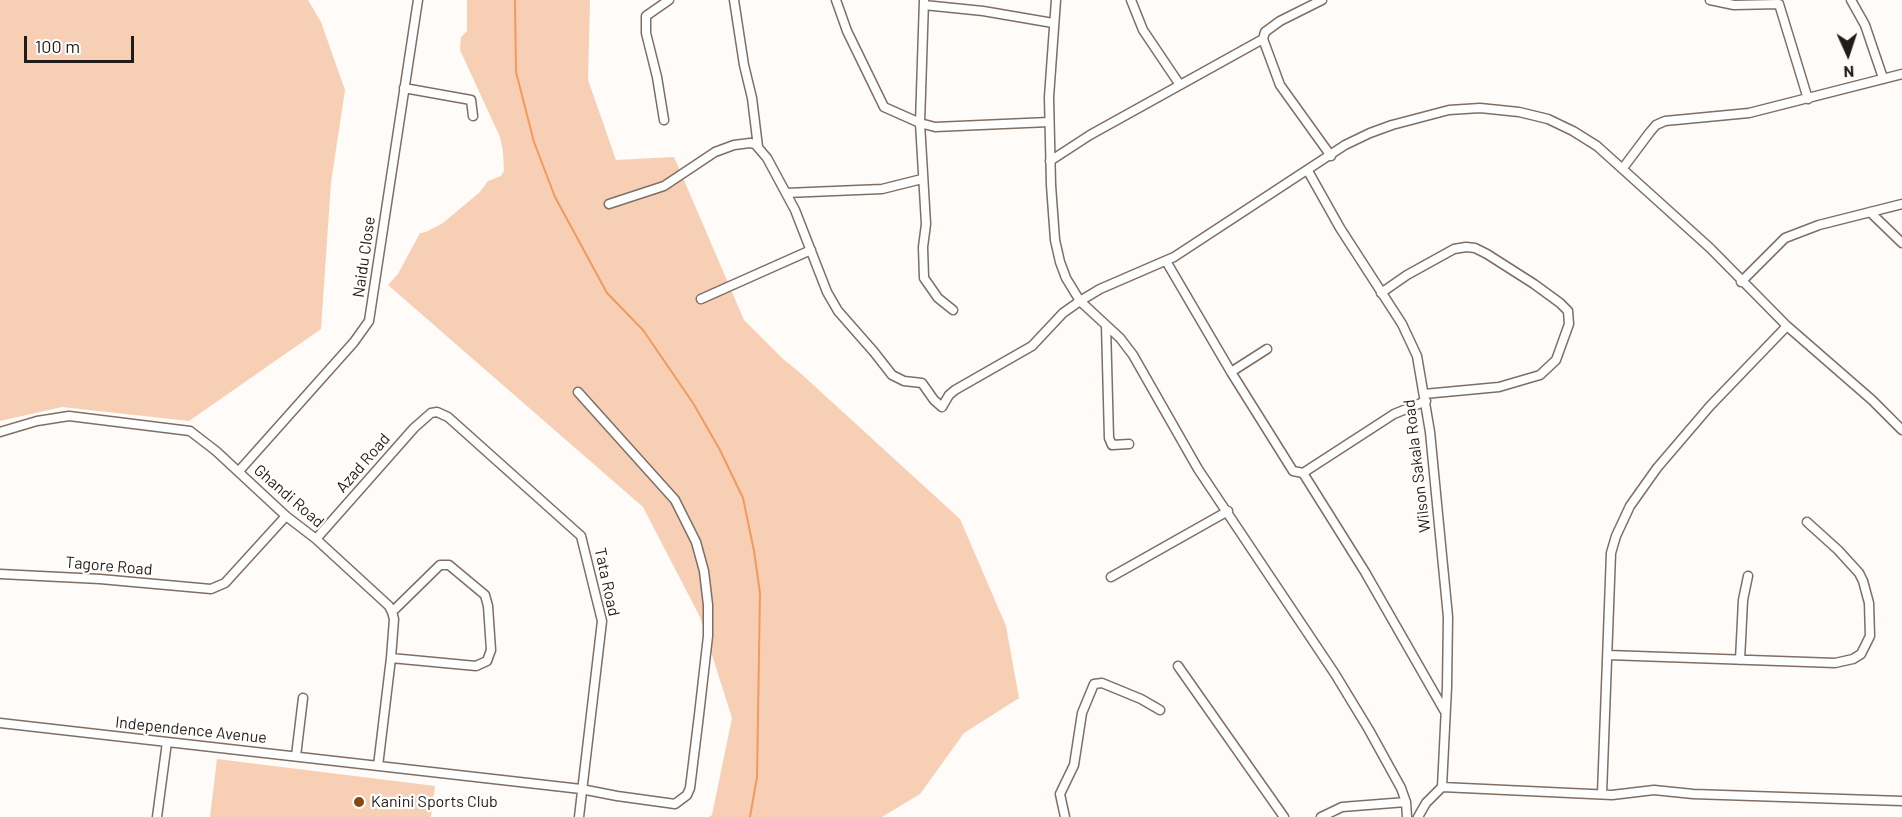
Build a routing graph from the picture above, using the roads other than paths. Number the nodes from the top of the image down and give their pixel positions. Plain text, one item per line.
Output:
1 (418, 0) edge
2 (669, 0) edge
3 (734, 0) edge
4 (836, 0) edge
5 (1056, 0) edge
6 (1131, 0) edge
7 (1322, 0) edge
8 (1710, 0) edge
9 (1851, 0) edge
10 (924, 3) edge
11 (1053, 23) junction
12 (1263, 39) junction
13 (1902, 74) edge
14 (1883, 78) junction
15 (1180, 85) junction
16 (404, 88) junction
17 (1808, 99) junction
18 (473, 116) dead end
19 (664, 120) dead end
20 (1049, 122) junction
21 (920, 123) junction
22 (758, 147) junction
23 (1330, 156) junction
24 (1050, 161) junction
25 (1623, 168) junction
26 (1308, 171) junction
27 (922, 179) junction
28 (786, 193) junction
29 (609, 204) dead end
30 (1902, 204) edge
31 (1870, 212) junction
32 (1902, 243) edge
33 (811, 250) junction
34 (1166, 261) junction
35 (1741, 282) junction
36 (1381, 293) junction
37 (701, 299) dead end
38 (1080, 301) junction
39 (953, 310) dead end
40 (1106, 325) junction
41 (1787, 326) junction
42 (1267, 349) dead end
43 (1231, 372) junction
44 (578, 392) dead end
45 (1425, 398) junction
46 (437, 412) joint
47 (1902, 430) edge
48 (0, 432) edge
49 (1129, 444) dead end
50 (238, 471) junction
51 (1303, 473) junction
52 (1227, 511) junction
53 (286, 516) junction
54 (1807, 522) dead end
55 (316, 539) junction
56 (0, 574) edge
57 (1748, 576) dead end
58 (1111, 577) dead end
59 (392, 612) junction
60 (1608, 655) junction
61 (391, 658) junction
62 (1740, 660) junction
63 (1178, 666) dead end
64 (303, 698) dead end
65 (1160, 710) dead end
66 (1444, 711) junction
67 (0, 723) edge
68 (167, 742) junction
69 (296, 756) junction
70 (378, 766) junction
71 (1442, 787) junction
72 (581, 789) junction
73 (1602, 794) junction
74 (1902, 801) edge
75 (1406, 802) junction
76 (158, 817) edge
77 (579, 817) edge
78 (1065, 817) edge
79 (1284, 817) edge
80 (1321, 817) edge
81 (1407, 817) edge
82 (1418, 817) edge

1 - 16 street, Naidu Close
2 - 19 street
3 - 22 street
4 - 21 street
5 - 11 street
6 - 15 street
7 - 12 street
8 - 17 street
9 - 14 street
10 - 11 street
10 - 21 street
11 - 20 street
12 - 15 street
12 - 23 street
13 - 14 street
14 - 17 street
15 - 24 street
16 - 18 street
16 - 50 street, Naidu Close
17 - 25 street
20 - 21 street
20 - 24 street
21 - 27 street
22 - 28 street
22 - 29 street
23 - 25 street
23 - 26 street
24 - 38 street
25 - 35 street
26 - 34 street
26 - 36 street, Wilson Sakala Road
27 - 28 street
27 - 39 street
28 - 33 street
30 - 31 street
31 - 32 street
31 - 35 street
33 - 37 street
33 - 38 street
34 - 38 street
34 - 43 street
35 - 41 street
36 - 45 street, Wilson Sakala Road
36 - 45 street
38 - 40 street
40 - 49 street
40 - 52 street
41 - 47 street
41 - 60 street
42 - 43 street
43 - 51 street
44 - 72 street, Independence Avenue
45 - 51 street
45 - 66 street, Wilson Sakala Road
46 - 55 street, Azad Road
46 - 72 street, Tata Road
48 - 50 street, Ghandi Road
50 - 53 street, Ghandi Road
51 - 66 street
52 - 58 street
52 - 75 street
53 - 55 street, Ghandi Road
53 - 56 street, Tagore Road
54 - 62 street
55 - 59 street, Ghandi Road
57 - 62 street
59 - 61 street
59 - 61 street
60 - 62 street
60 - 73 street
61 - 70 street
63 - 79 street
64 - 69 street
65 - 78 street
66 - 71 street, Wilson Sakala Road
67 - 68 street, Independence Avenue
68 - 69 street, Independence Avenue
68 - 76 street
69 - 70 street, Independence Avenue
70 - 72 street, Independence Avenue
71 - 73 street
71 - 82 street
72 - 77 street, Tata Road
73 - 74 street
75 - 80 street
75 - 81 street

